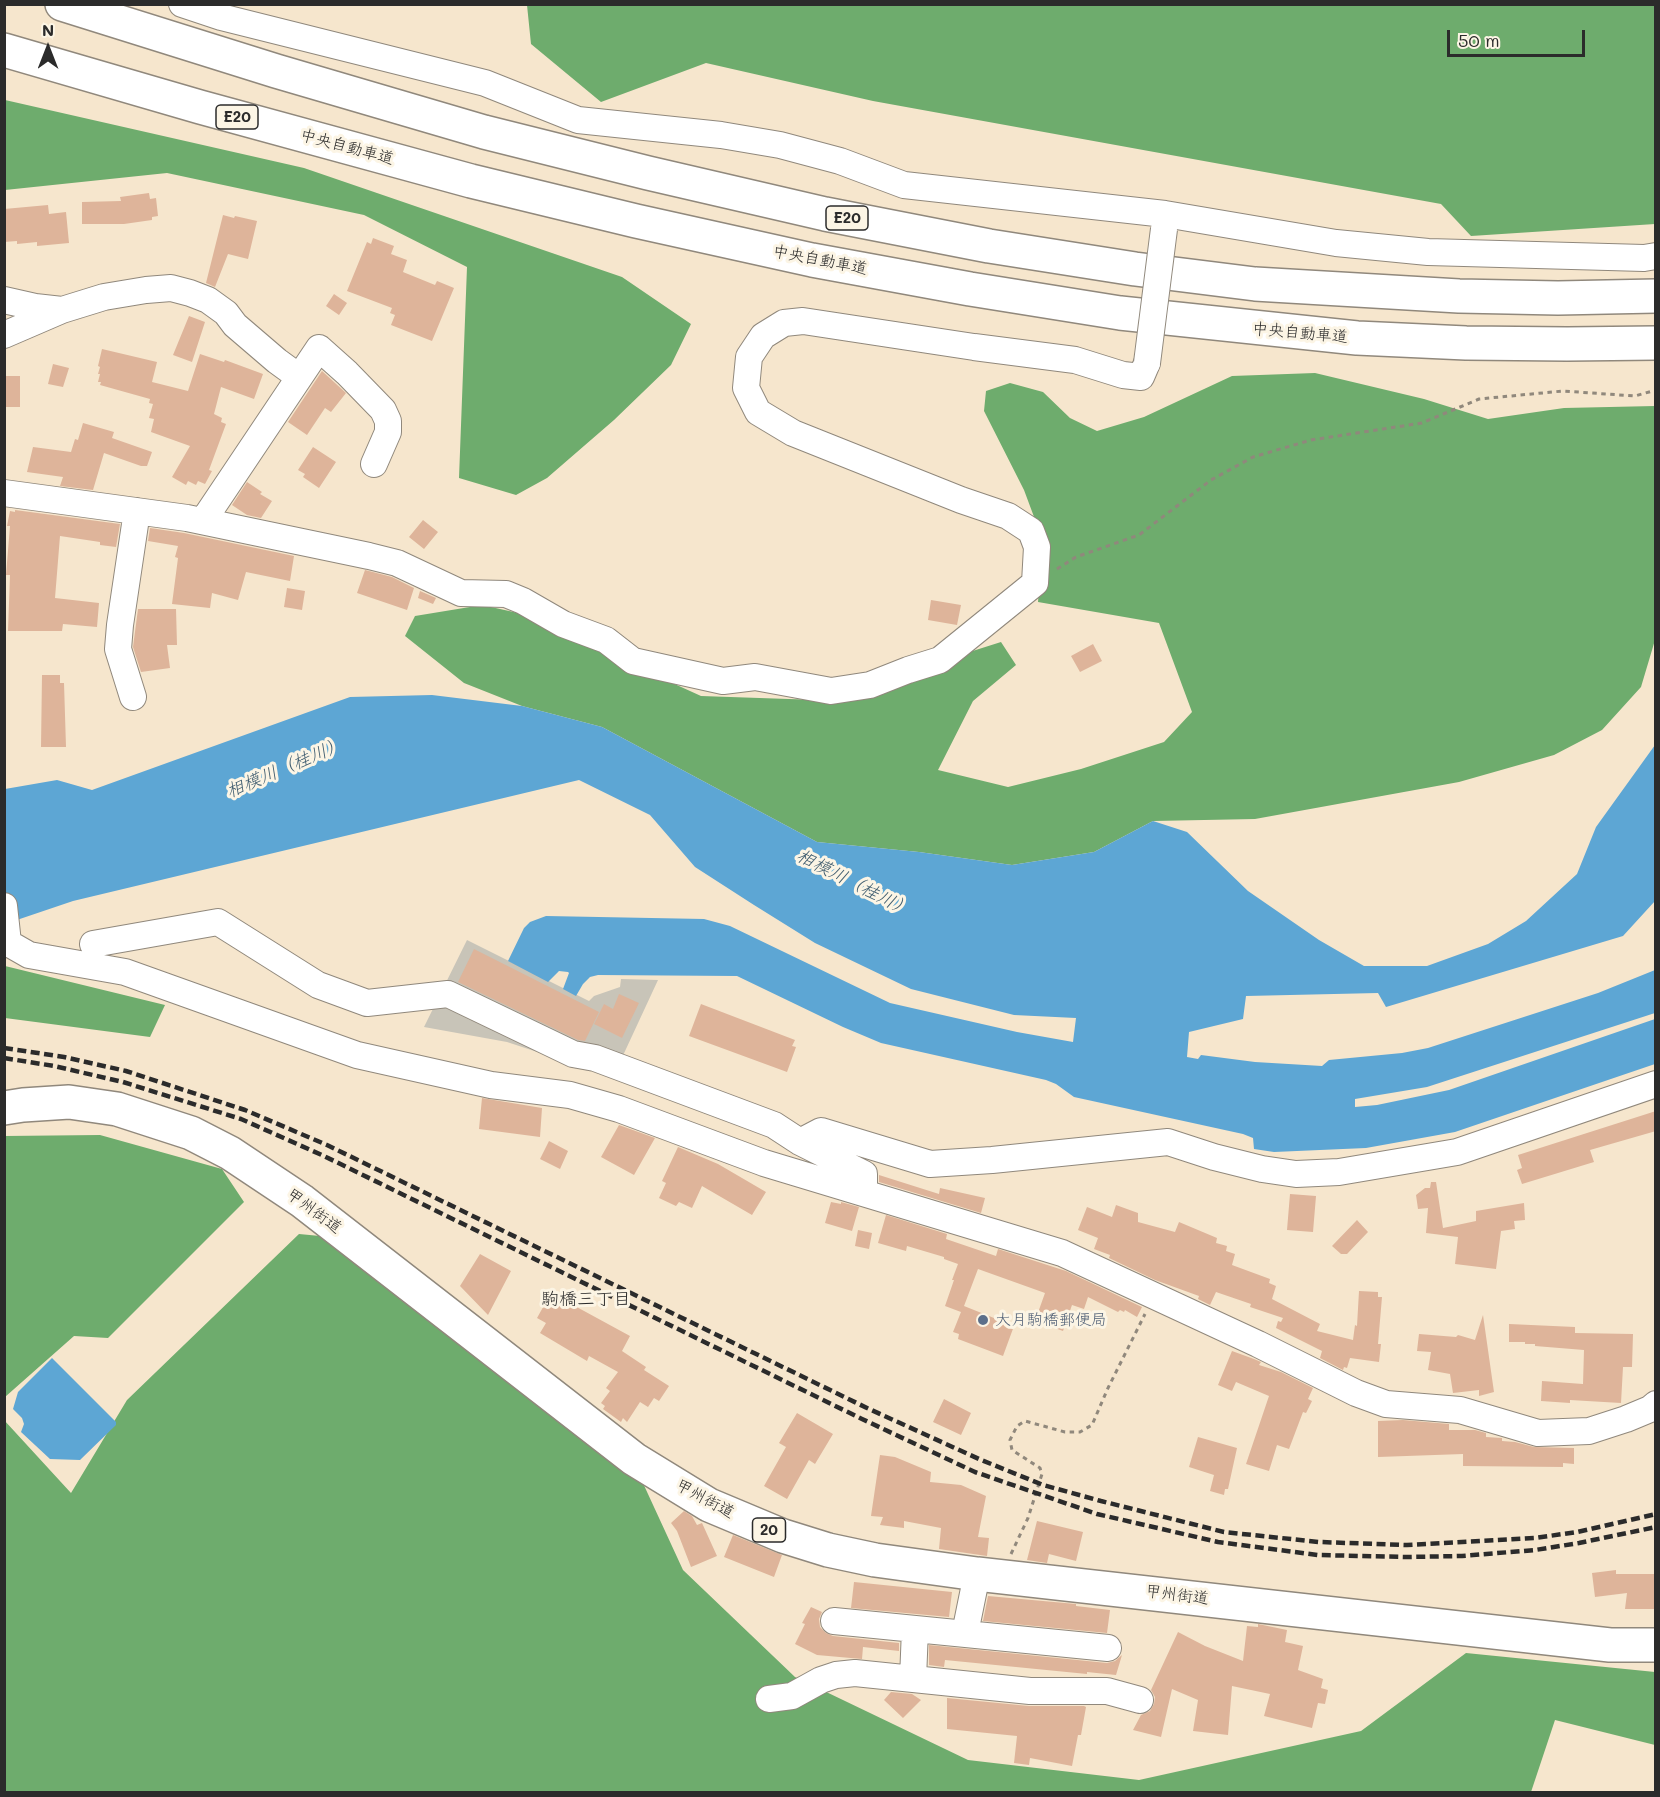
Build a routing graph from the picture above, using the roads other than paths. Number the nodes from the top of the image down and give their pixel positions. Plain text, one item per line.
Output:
1 (62, 4) edge
2 (182, 4) edge
3 (4, 50) edge
4 (4, 62) edge
5 (471, 181) junction
6 (1164, 222) junction
7 (1656, 256) edge
8 (1656, 296) edge
9 (4, 300) edge
10 (62, 310) junction
11 (4, 335) edge
12 (1656, 343) edge
13 (299, 376) junction
14 (374, 464) dead end
15 (4, 493) edge
16 (137, 511) junction
17 (203, 521) junction
18 (133, 697) dead end
19 (5, 917) edge
20 (93, 944) dead end
21 (1656, 1084) edge
22 (4, 1108) edge
23 (800, 1142) junction
24 (864, 1192) junction
25 (1656, 1404) edge
26 (988, 1574) junction
27 (834, 1621) dead end
28 (915, 1629) junction
29 (965, 1633) junction
30 (1656, 1646) edge
31 (1108, 1648) dead end
32 (913, 1679) junction
33 (769, 1699) dead end
34 (1140, 1700) dead end

1 - 8 highway, E20
2 - 6 street
3 - 5 highway, 中央自動車道 / E20
4 - 5 highway
5 - 12 highway, 中央自動車道 / E20
6 - 7 street
6 - 17 street, bridge
9 - 10 street
10 - 11 street
10 - 13 street
13 - 14 street
13 - 17 street
15 - 16 street
16 - 17 street
16 - 18 street
19 - 24 street
20 - 23 street
21 - 23 street
22 - 26 highway, 甲州街道 / 20
23 - 24 street
24 - 25 street
26 - 29 street
26 - 30 highway, 甲州街道 / 20
27 - 28 street
28 - 29 street
28 - 32 street
29 - 31 street
32 - 33 street
32 - 34 street

